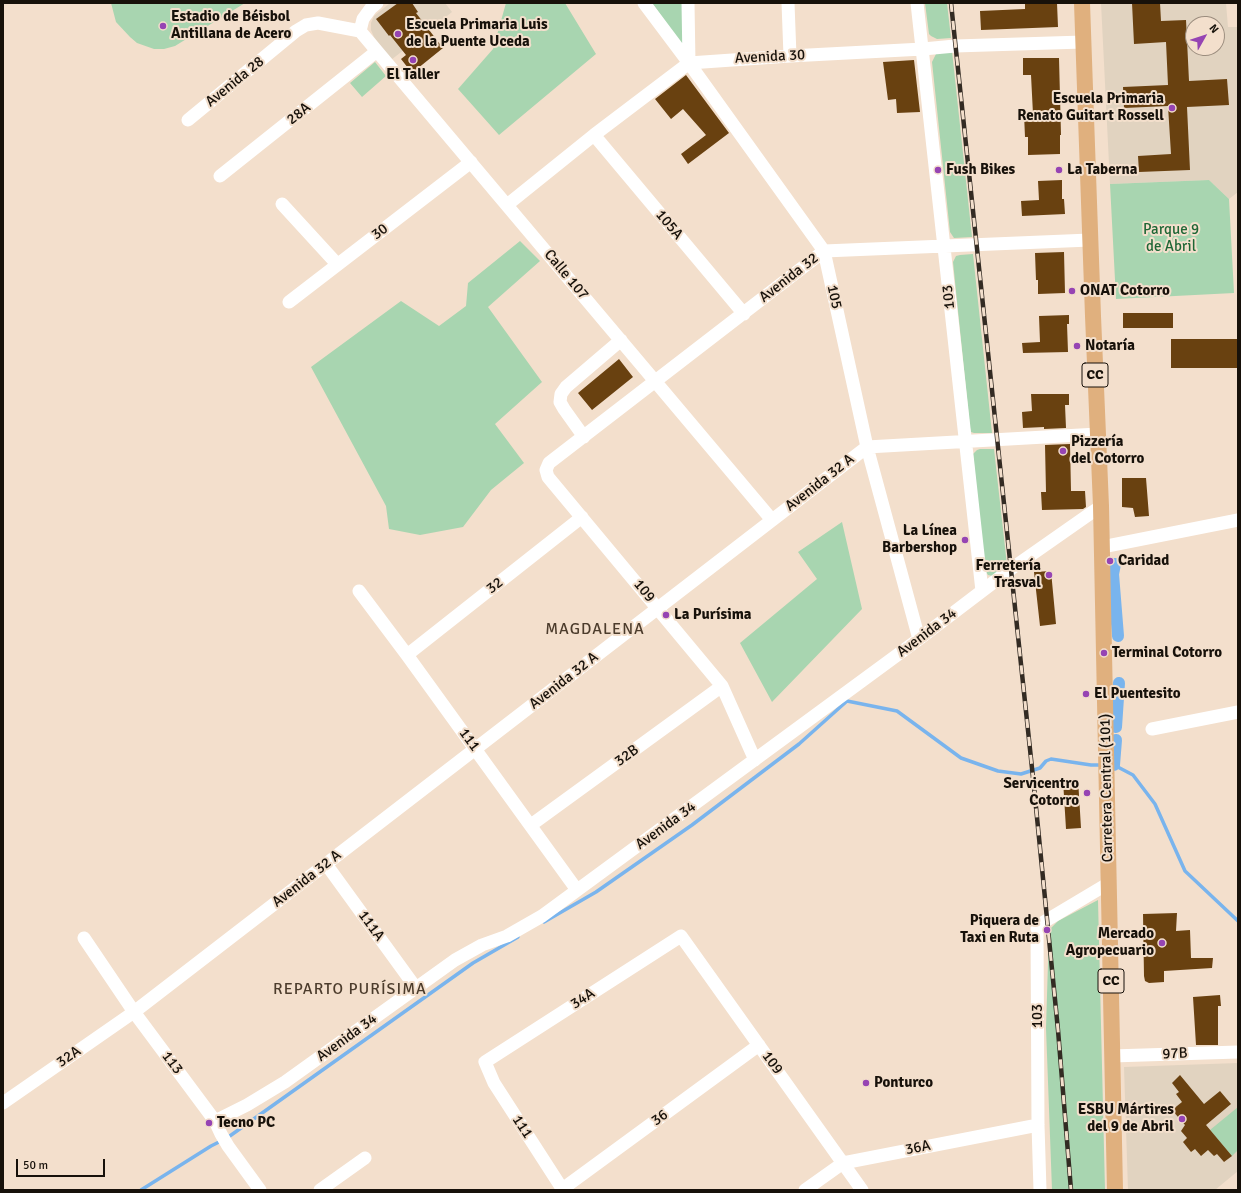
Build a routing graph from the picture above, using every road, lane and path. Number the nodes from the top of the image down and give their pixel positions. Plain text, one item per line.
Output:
1 (377, 3) edge
2 (644, 3) edge
3 (688, 3) edge
4 (788, 3) edge
5 (917, 3) edge
6 (1082, 3) edge
7 (360, 31) junction
8 (1083, 42) junction
9 (923, 50) junction
10 (377, 51) junction
11 (790, 56) junction
12 (689, 63) junction
13 (188, 120) dead end
14 (594, 135) junction
15 (471, 162) junction
16 (220, 176) dead end
17 (282, 204) dead end
18 (507, 205) junction
19 (1090, 240) junction
20 (943, 246) junction
21 (824, 251) junction
22 (337, 264) junction
23 (289, 302) dead end
24 (744, 314) junction
25 (621, 340) junction
26 (656, 381) junction
27 (1098, 434) junction
28 (584, 437) junction
29 (965, 442) junction
30 (867, 447) junction
31 (546, 470) joint
32 (1101, 506) junction
33 (582, 517) junction
34 (772, 520) junction
35 (1238, 520) edge
36 (1102, 547) junction
37 (359, 591) dead end
38 (982, 591) junction
39 (658, 608) junction
40 (919, 639) junction
41 (407, 655) junction
42 (722, 686) junction
43 (1238, 712) edge
44 (1152, 729) dead end
45 (476, 749) junction
46 (756, 760) junction
47 (531, 825) junction
48 (326, 864) junction
49 (1109, 883) junction
50 (577, 890) junction
51 (681, 936) joint
52 (84, 938) dead end
53 (416, 988) junction
54 (134, 1012) junction
55 (759, 1045) junction
56 (1238, 1052) edge
57 (1112, 1056) junction
58 (485, 1062) joint
59 (3, 1103) edge
60 (216, 1121) junction
61 (1038, 1124) junction
62 (365, 1158) dead end
63 (843, 1163) junction
64 (260, 1190) edge
65 (320, 1190) edge
66 (562, 1190) edge
67 (805, 1190) edge
68 (862, 1190) edge
69 (1040, 1190) edge
70 (1115, 1190) edge

1 - 7 street
2 - 12 street, 105
3 - 12 street
4 - 11 street
5 - 9 street, 103
6 - 8 main road, Carretera Central (101) / CC
7 - 10 street, Calle 107
7 - 13 street, Avenida 28
8 - 9 street, Avenida 30
8 - 19 main road, Carretera Central (101) / CC
9 - 11 street, Avenida 30
9 - 20 street, 103
10 - 15 street, Calle 107
10 - 16 street, 28A
11 - 12 street, Avenida 30
12 - 14 street
12 - 21 street, 105
14 - 18 street
14 - 24 street, 105A
15 - 18 street, Calle 107
15 - 22 street, 30
17 - 22 street
18 - 25 street, Calle 107
19 - 20 street, Avenida 32
19 - 27 main road, Carretera Central (101) / CC
20 - 21 street, Avenida 32
20 - 29 street, 103
21 - 24 street, Avenida 32
21 - 30 street, 105
22 - 23 street, 30
24 - 26 street, Avenida 32
25 - 26 street, Calle 107
25 - 28 street
26 - 28 street, Avenida 32
26 - 34 street, Calle 107
27 - 29 street, Avenida 32 A
27 - 32 main road, Carretera Central (101) / CC
28 - 31 street, Avenida 32
29 - 30 street, Avenida 32 A
29 - 38 street, 103
30 - 34 street, Avenida 32 A
30 - 40 street, 105
31 - 33 street, 109
32 - 36 main road, Carretera Central (101) / CC
32 - 38 street, Avenida 34
33 - 39 street, 109
33 - 41 street, 32
34 - 39 street, Avenida 32 A
35 - 36 street
36 - 49 main road, Carretera Central (101) / CC
37 - 41 street, 111
38 - 40 street, Avenida 34
39 - 42 street, 109
39 - 45 street, Avenida 32 A
40 - 46 street, Avenida 34
41 - 45 street, 111
42 - 46 street, 109
42 - 47 street, 32B
43 - 44 street
45 - 47 street, 111
45 - 48 street, Avenida 32 A
46 - 50 street, Avenida 34
47 - 50 street, 111
48 - 53 street, 111A
48 - 54 street, Avenida 32 A
49 - 57 main road, Carretera Central (101) / CC
49 - 61 street, 103
50 - 53 street, Avenida 34
51 - 55 street, 109
51 - 58 street, 34A
52 - 54 street, 113
53 - 60 street, Avenida 34
54 - 59 street, 32A
54 - 60 street, 113
55 - 63 street, 109
55 - 66 street, 36
56 - 57 street, 97B
57 - 70 main road, Carretera Central (101) / CC
58 - 66 street, 111
60 - 64 street, 113
61 - 63 street, 36A
61 - 69 street, 103
62 - 65 street
63 - 67 street, 36A
63 - 68 street, 109

